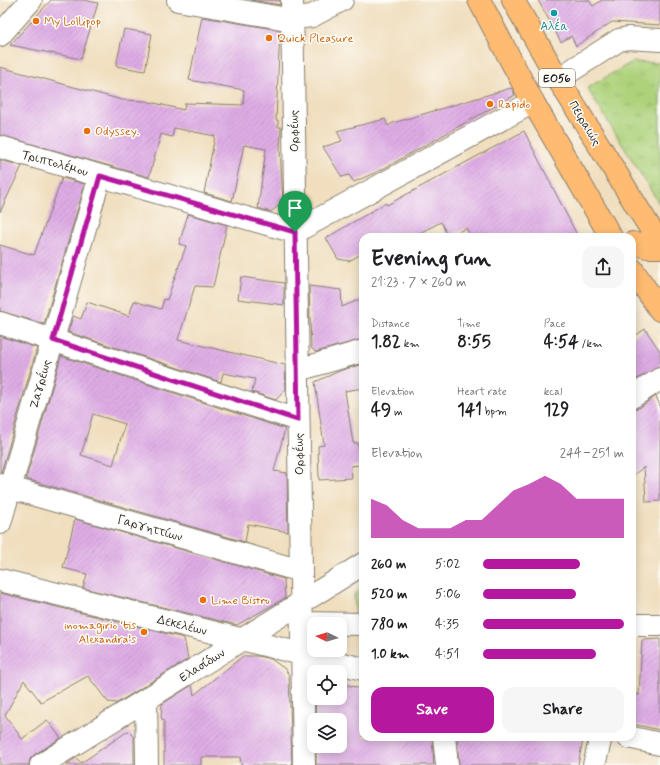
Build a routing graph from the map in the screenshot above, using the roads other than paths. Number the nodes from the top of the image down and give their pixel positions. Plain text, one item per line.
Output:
1 (31, 0) edge
2 (178, 0) edge
3 (342, 0) edge
4 (479, 0) edge
5 (512, 0) edge
6 (292, 9) edge
7 (0, 35) edge
8 (660, 40) edge
9 (558, 79) junction
10 (533, 102) junction
11 (0, 147) edge
12 (100, 176) junction
13 (295, 232) junction
14 (611, 233) edge
15 (636, 244) edge
16 (660, 246) edge
17 (636, 275) edge
18 (660, 310) edge
19 (0, 323) edge
20 (53, 340) junction
21 (359, 352) edge
22 (298, 370) junction
23 (660, 379) edge
24 (636, 394) edge
25 (298, 420) junction
26 (5, 487) edge
27 (0, 523) edge
28 (359, 567) edge
29 (301, 571) junction
30 (0, 580) edge
31 (302, 613) junction
32 (359, 623) edge
33 (636, 625) edge
34 (660, 626) edge
35 (242, 640) junction
36 (302, 654) junction
37 (359, 668) edge
38 (146, 700) junction
39 (636, 739) edge
40 (444, 741) edge
41 (600, 741) edge
42 (660, 744) edge
43 (41, 765) edge
44 (148, 765) edge
45 (304, 765) edge
46 (447, 765) edge
47 (594, 765) edge

1 - 7 street
2 - 6 street
3 - 6 street
4 - 10 main road, ΕΟ56
5 - 9 main road, Πειραιώς / ΕΟ56
6 - 13 street, Ορφέως
8 - 9 street
9 - 16 main road, Πειραιώς / ΕΟ56
10 - 13 street
10 - 14 main road, ΕΟ56
11 - 12 street, Τριπτολέμου
12 - 13 street, Τριπτολέμου
12 - 20 street, Ζαγρέως
13 - 22 street, Ορφέως
15 - 16 main road
17 - 18 main road
19 - 20 street
20 - 25 street
20 - 26 street, Ζαγρέως
21 - 22 street
22 - 25 street, Ορφέως
23 - 24 street
25 - 29 street, Ορφέως
26 - 27 street, Ζαγρέως
26 - 29 street, Γαργηττίων
28 - 31 street, Ελασίδων
29 - 31 street, Ορφέως
30 - 35 street, Δεκελέων
31 - 32 street
31 - 35 street, Ελασίδων
31 - 36 street, Ορφέως
33 - 34 street
35 - 36 street, Δεκελέων
35 - 38 street, Ελασίδων
36 - 37 street, Δεκελέων
36 - 45 street, Ορφέως
38 - 43 street, Ελασίδων
38 - 44 street
39 - 42 street
40 - 46 street
41 - 47 street

